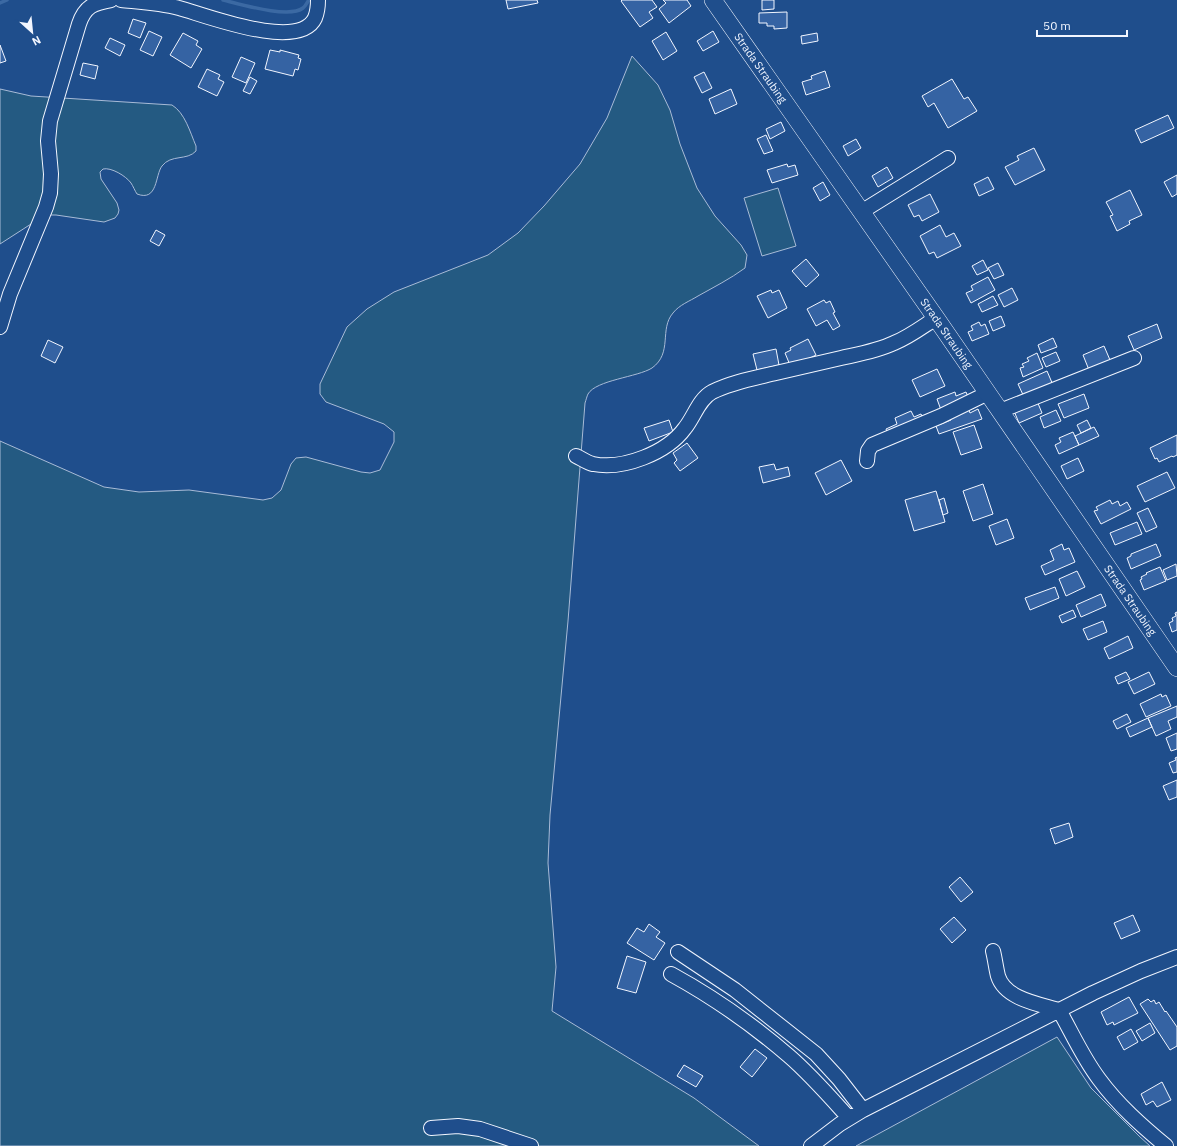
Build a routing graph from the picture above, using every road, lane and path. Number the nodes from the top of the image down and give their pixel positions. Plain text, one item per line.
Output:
1 (111, 0) edge
2 (121, 0) edge
3 (318, 0) edge
4 (713, 0) edge
5 (948, 158) dead end
6 (861, 212) junction
7 (936, 318) junction
8 (0, 327) edge
9 (1134, 358) dead end
10 (988, 393) junction
11 (1000, 411) junction
12 (576, 456) dead end
13 (867, 461) dead end
14 (1177, 668) edge
15 (993, 951) dead end
16 (678, 952) dead end
17 (1177, 957) edge
18 (671, 974) dead end
19 (1059, 1010) junction
20 (863, 1110) junction
21 (849, 1118) junction
22 (431, 1128) dead end
23 (531, 1146) edge
24 (811, 1146) edge
25 (1166, 1146) edge

1 - 8 street
2 - 3 street
4 - 6 main road, Strada Straubing
5 - 6 street
6 - 7 main road, Strada Straubing
7 - 10 main road, Strada Straubing
7 - 12 street
9 - 11 street
10 - 11 main road, Strada Straubing
10 - 13 street
11 - 14 main road, Strada Straubing
15 - 19 street
16 - 20 street
17 - 19 street
18 - 21 street
19 - 20 street
19 - 25 street
20 - 21 street
21 - 24 street
22 - 23 street

